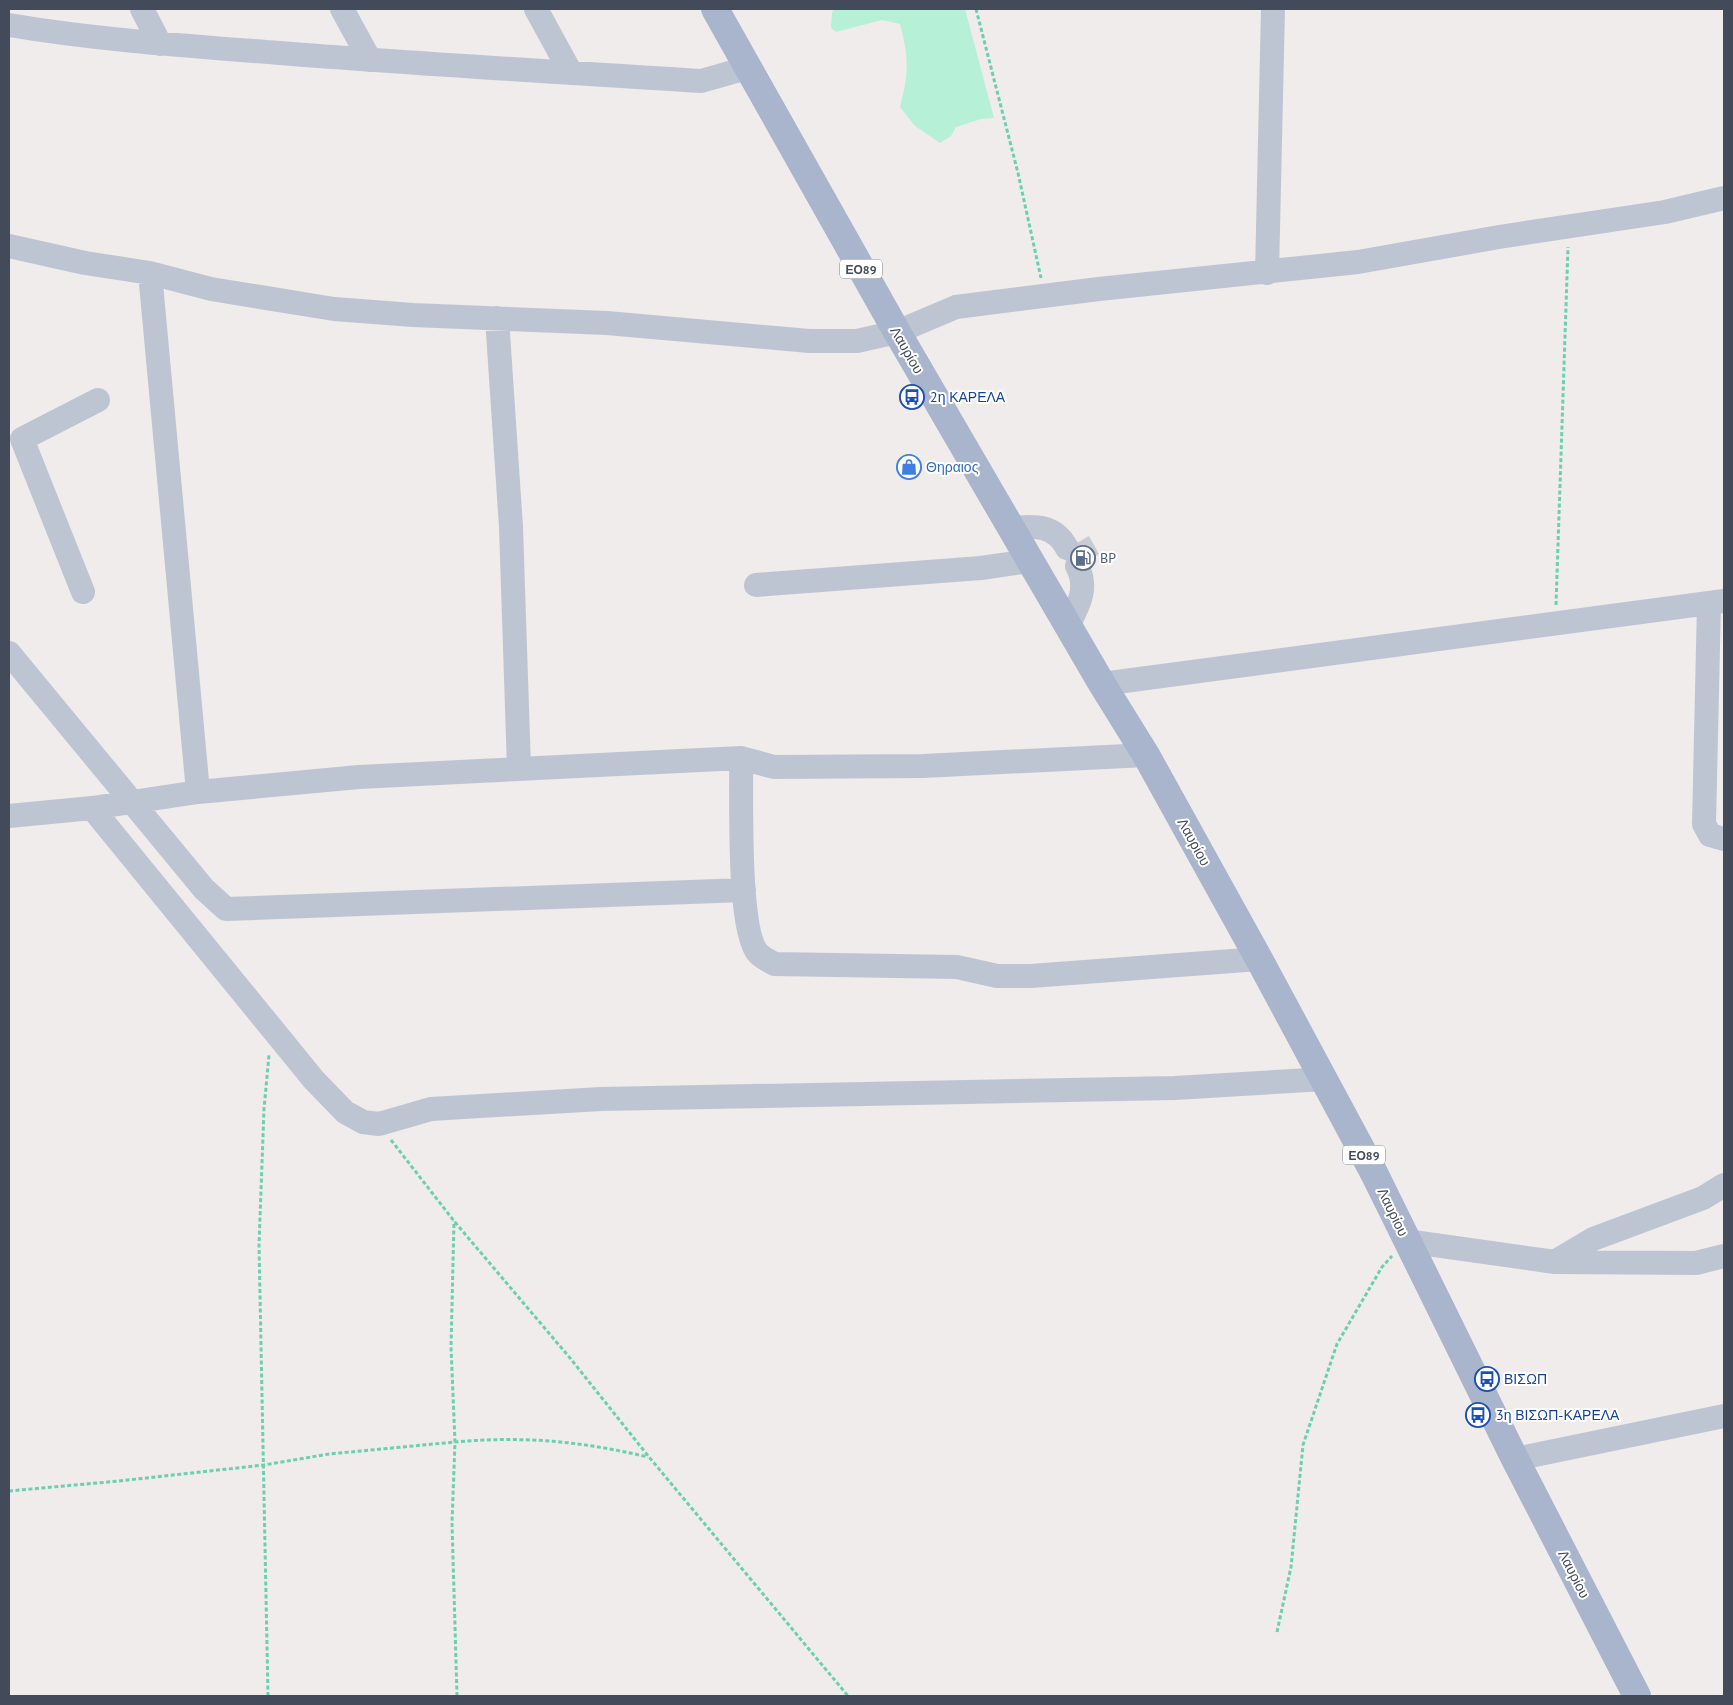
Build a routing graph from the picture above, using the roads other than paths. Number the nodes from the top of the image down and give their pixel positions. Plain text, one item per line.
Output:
1 (142, 9) edge
2 (342, 9) edge
3 (536, 9) edge
4 (714, 9) edge
5 (1273, 9) edge
6 (9, 24) edge
7 (160, 44) junction
8 (370, 60) junction
9 (747, 68) junction
10 (571, 73) junction
11 (1724, 198) edge
12 (9, 246) edge
13 (150, 273) junction
14 (1267, 273) junction
15 (497, 318) junction
16 (897, 332) junction
17 (98, 400) dead end
18 (15, 441) edge
19 (1011, 528) junction
20 (1030, 561) junction
21 (756, 586) dead end
22 (82, 592) dead end
23 (1717, 602) edge
24 (1068, 626) junction
25 (9, 653) edge
26 (1102, 684) junction
27 (1146, 755) junction
28 (741, 758) junction
29 (519, 768) junction
30 (198, 792) junction
31 (135, 804) junction
32 (92, 808) junction
33 (9, 816) edge
34 (1724, 839) edge
35 (744, 890) junction
36 (1259, 959) junction
37 (1325, 1079) junction
38 (1724, 1185) edge
39 (1406, 1240) junction
40 (1724, 1256) edge
41 (1555, 1262) junction
42 (1724, 1416) edge
43 (1515, 1459) junction
44 (1637, 1696) edge

1 - 7 street
2 - 8 street
3 - 10 street
4 - 9 main road, Λαυρίου / ΕΟ89
5 - 14 street
6 - 7 street
7 - 8 street
8 - 10 street
9 - 10 street
9 - 16 main road, Λαυρίου / ΕΟ89
11 - 14 street
12 - 13 street
13 - 15 street
13 - 30 street
14 - 16 street
15 - 16 street
15 - 29 street
16 - 19 main road, Λαυρίου / ΕΟ89
17 - 18 street
18 - 22 street
19 - 20 main road, Λαυρίου / ΕΟ89
19 - 24 street
20 - 21 street
20 - 24 main road, Λαυρίου / ΕΟ89
23 - 26 street
23 - 34 street
24 - 26 main road, Λαυρίου / ΕΟ89
25 - 31 street
26 - 27 main road, Λαυρίου / ΕΟ89
27 - 28 street
27 - 36 main road, Λαυρίου / ΕΟ89
28 - 29 street
28 - 35 street
29 - 30 street
30 - 31 street
31 - 32 street
31 - 35 street
32 - 33 street
32 - 37 street
35 - 36 street
36 - 37 main road, Λαυρίου / ΕΟ89
37 - 39 main road, Λαυρίου / ΕΟ89
38 - 41 street
39 - 41 street
39 - 43 main road, Λαυρίου / ΕΟ89
40 - 41 street
42 - 43 street
43 - 44 main road, Λαυρίου / ΕΟ89

